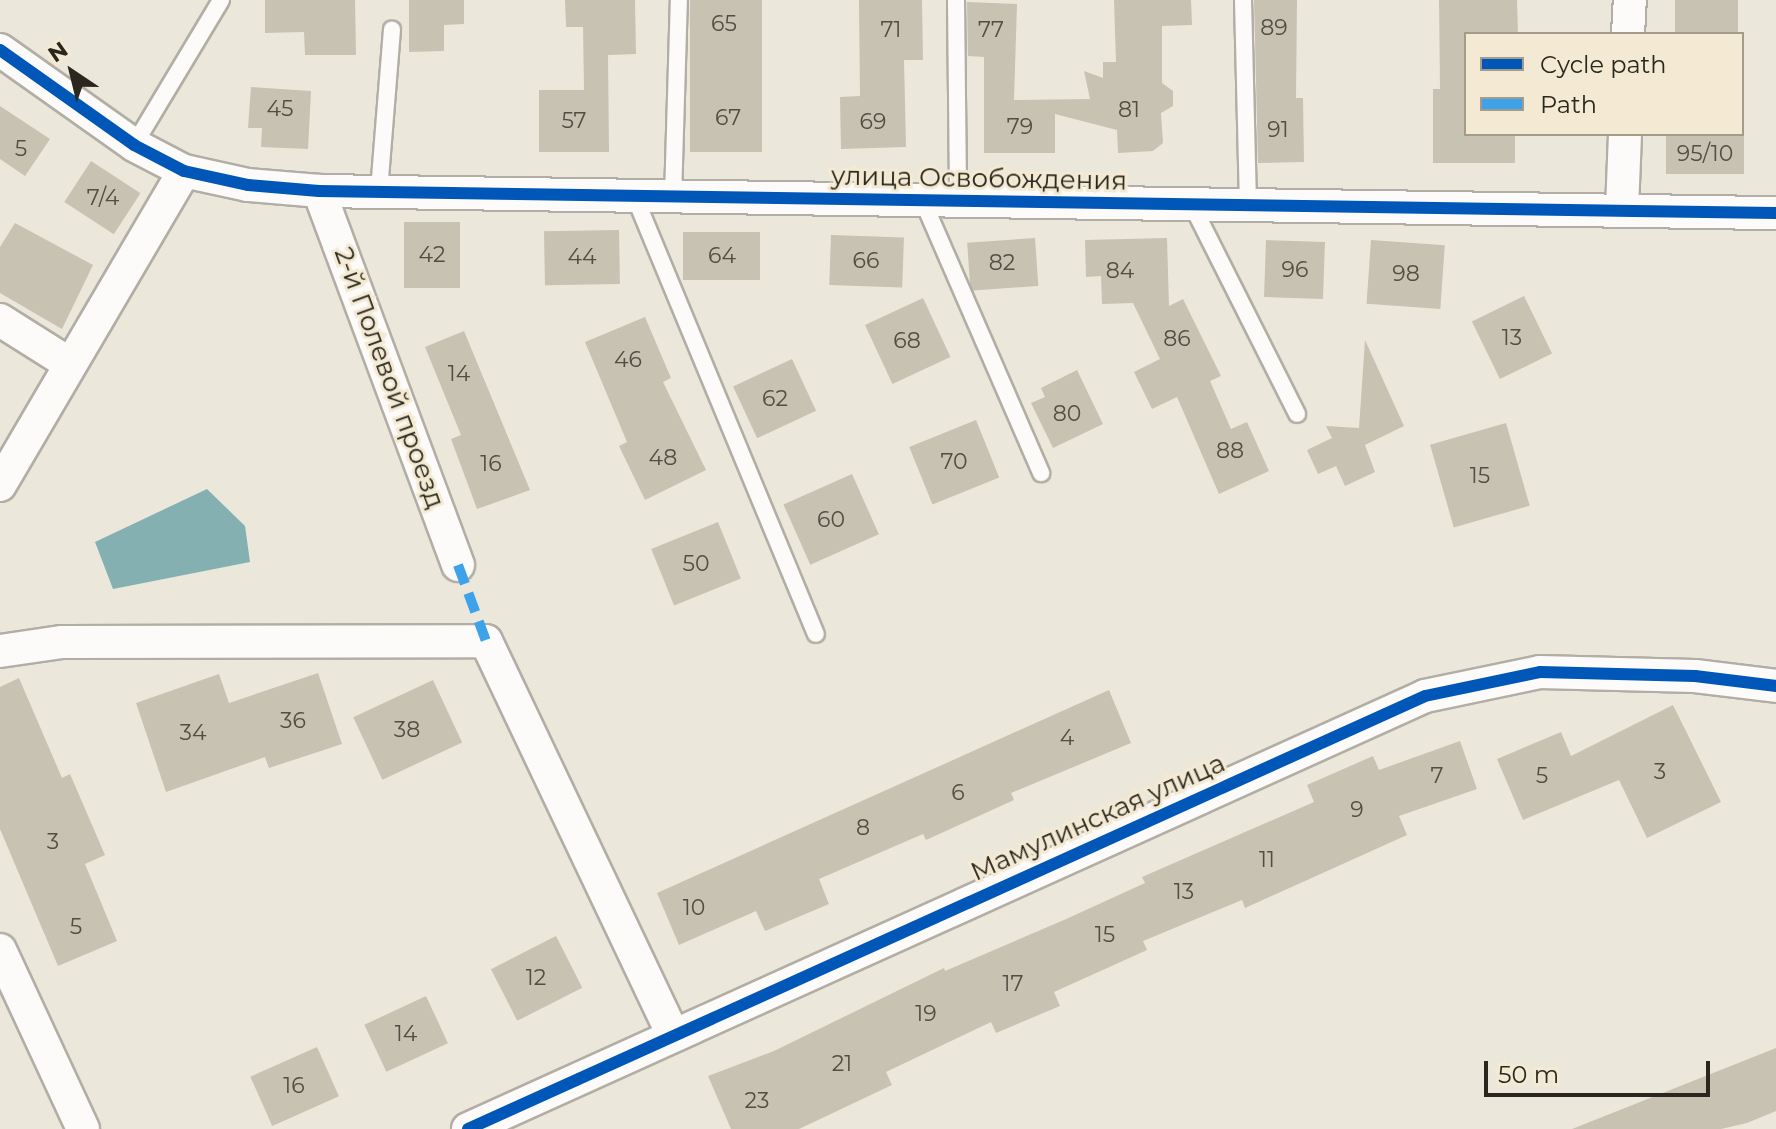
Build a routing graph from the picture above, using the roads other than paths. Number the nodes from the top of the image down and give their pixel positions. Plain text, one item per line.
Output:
1 (221, 0) edge
2 (679, 0) edge
3 (956, 0) edge
4 (1243, 0) edge
5 (1630, 0) edge
6 (392, 30) dead end
7 (1628, 32) edge
8 (0, 50) edge
9 (1625, 136) edge
10 (134, 145) junction
11 (184, 171) junction
12 (319, 191) junction
13 (379, 191) junction
14 (634, 195) junction
15 (673, 198) junction
16 (922, 199) junction
17 (1191, 203) junction
18 (958, 204) junction
19 (1248, 207) junction
20 (1622, 209) junction
21 (1776, 213) edge
22 (0, 320) edge
23 (70, 364) junction
24 (1297, 414) dead end
25 (1041, 473) dead end
26 (0, 485) edge
27 (458, 565) dead end
28 (816, 634) dead end
29 (0, 651) edge
30 (1776, 686) edge
31 (0, 950) edge
32 (672, 1033) junction
33 (83, 1129) edge
34 (468, 1129) edge

1 - 10 lane
2 - 15 lane
3 - 18 lane
4 - 19 lane
5 - 7 street
6 - 13 lane
8 - 10 street
9 - 20 street
10 - 11 street
11 - 12 street, улица Освобождения
11 - 23 street
12 - 13 street, улица Освобождения
12 - 27 street, 2-й Полевой проезд
13 - 14 street, улица Освобождения
14 - 15 street, улица Освобождения
14 - 28 lane
15 - 16 street, улица Освобождения
16 - 18 street, улица Освобождения
16 - 25 lane
17 - 18 street, улица Освобождения
17 - 19 street, улица Освобождения
17 - 24 lane
19 - 20 street, улица Освобождения
20 - 21 street, улица Освобождения
22 - 23 street
23 - 26 street
29 - 32 street
30 - 32 street, Мамулинская улица
31 - 33 street
32 - 34 street, Мамулинская улица

